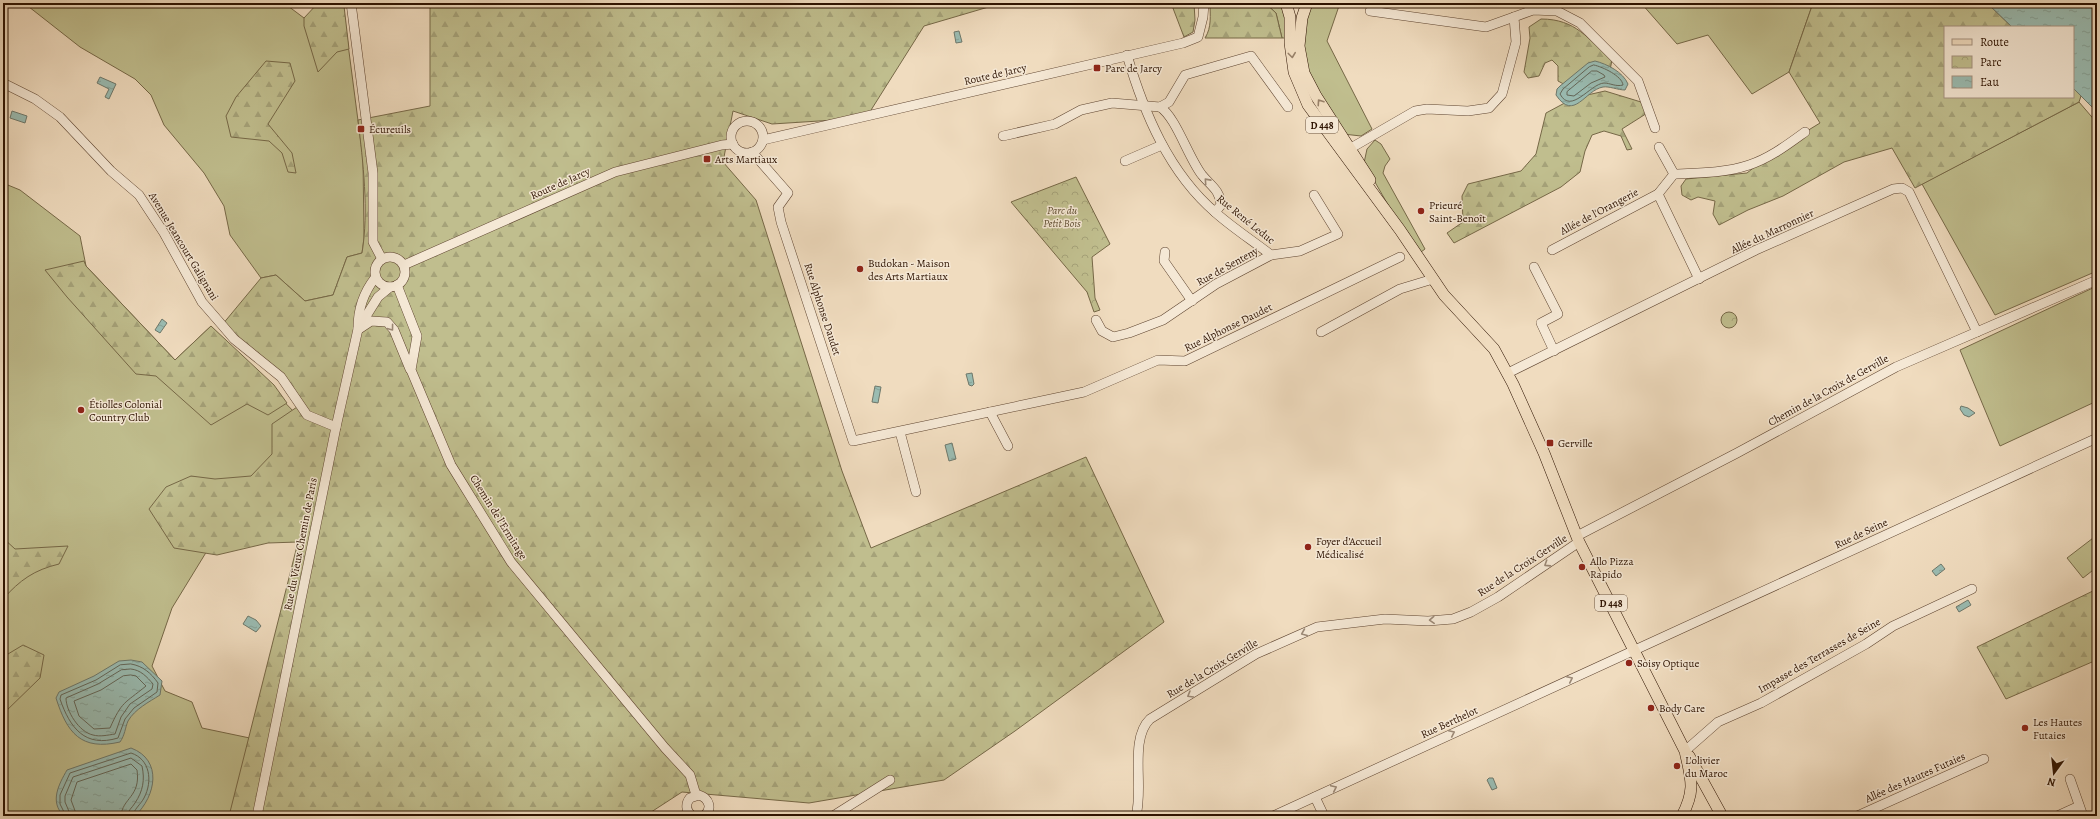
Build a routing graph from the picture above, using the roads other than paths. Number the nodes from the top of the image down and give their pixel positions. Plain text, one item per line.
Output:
1 (351, 3) edge
2 (1204, 3) edge
3 (1286, 3) edge
4 (1307, 3) edge
5 (1370, 11) dead end
6 (1514, 17) junction
7 (1127, 55) junction
8 (3, 84) edge
9 (1143, 105) junction
10 (1160, 107) junction
11 (1288, 107) dead end
12 (1655, 128) dead end
13 (1805, 132) dead end
14 (1002, 136) dead end
15 (763, 140) junction
16 (733, 144) junction
17 (1162, 145) junction
18 (1659, 146) dead end
19 (1351, 148) junction
20 (752, 152) junction
21 (1125, 161) dead end
22 (1674, 174) junction
23 (1658, 194) junction
24 (1314, 195) dead end
25 (1215, 212) junction
26 (1400, 230) junction
27 (1552, 250) dead end
28 (1165, 252) dead end
29 (1271, 255) junction
30 (1400, 257) dead end
31 (382, 259) junction
32 (404, 265) junction
33 (1534, 267) dead end
34 (376, 278) junction
35 (1433, 279) junction
36 (1699, 279) junction
37 (2097, 280) edge
38 (394, 286) junction
39 (1192, 300) junction
40 (1096, 320) dead end
41 (358, 329) junction
42 (1321, 332) dead end
43 (1978, 332) junction
44 (1554, 351) junction
45 (411, 370) junction
46 (1508, 373) junction
47 (990, 412) junction
48 (336, 427) junction
49 (900, 432) junction
50 (2097, 438) edge
51 (1008, 446) dead end
52 (916, 492) dead end
53 (1578, 539) junction
54 (1972, 589) dead end
55 (1635, 649) junction
56 (1685, 751) junction
57 (1984, 759) dead end
58 (2070, 779) dead end
59 (890, 780) dead end
60 (1707, 788) junction
61 (1692, 793) junction
62 (696, 795) junction
63 (1315, 796) junction
64 (2078, 806) junction
65 (708, 815) edge
66 (257, 816) edge
67 (692, 816) edge
68 (833, 816) edge
69 (1136, 816) edge
70 (1273, 816) edge
71 (1324, 816) edge
72 (1682, 816) edge
73 (1722, 816) edge
74 (1856, 816) edge
75 (2056, 816) edge
76 (2083, 816) edge

1 - 31 street
2 - 7 street, Route de Jarcy
3 -> 26 main road, D 448
19 -> 4 main road, D 448
5 - 6 street
6 - 12 street
6 - 19 street
7 - 9 street, Rue René Leduc
7 - 15 street, Route de Jarcy
8 - 48 street, Avenue Jeancourt Galignani
9 - 10 street
9 - 14 street
9 - 17 street, Rue René Leduc
10 - 11 street
25 -> 10 street
13 - 22 street
15 - 16 street
15 - 20 street
16 - 20 street
16 - 32 street, Route de Jarcy
17 - 21 street
17 - 25 street, Rue René Leduc
18 - 22 street
19 - 26 main road, D 448
20 - 49 street, Rue Alphonse Daudet
22 - 23 street
23 - 27 street, Allée de l'Orangerie
23 - 36 street
24 - 29 street, Rue de Senteny
25 - 29 street, Rue René Leduc
26 - 35 main road, D 448
28 - 39 street
29 - 39 street, Rue de Senteny
30 - 47 street, Rue Alphonse Daudet
31 - 32 street
31 - 34 street
32 - 38 street
33 - 44 street
34 - 38 street
34 - 41 street
35 - 42 street
35 - 46 main road, D 448
36 - 43 street, Allée du Marronnier
36 - 44 street, Allée du Marronnier
37 - 43 street, Chemin de la Croix de Gerville
38 - 41 street, Rue du Vieux Chemin de Paris
38 - 45 street
39 - 40 street, Rue de Senteny
41 -> 45 street, Chemin de l'Ermitage
41 - 48 street, Rue du Vieux Chemin de Paris
43 - 53 street, Chemin de la Croix de Gerville
44 - 46 street, Allée du Marronnier
45 - 62 street, Chemin de l'Ermitage
46 - 53 main road, D 448
47 - 49 street, Rue Alphonse Daudet
47 - 51 street
48 - 66 street, Rue du Vieux Chemin de Paris
49 - 52 street
50 - 55 street, Rue de Seine
53 - 55 main road, D 448
53 -> 69 street, Rue de la Croix Gerville
54 - 56 street, Impasse des Terrasses de Seine
55 - 56 main road, D 448
63 -> 55 street, Rue Berthelot
56 - 60 main road
56 - 61 main road
57 - 74 street, Allée des Hautes Futaies
58 - 64 street
59 - 68 street
60 - 61 main road
60 - 73 main road
61 - 72 main road
62 - 65 street
62 - 67 street
63 - 70 street, Rue Berthelot
63 - 71 street
64 - 75 street
64 - 76 street

